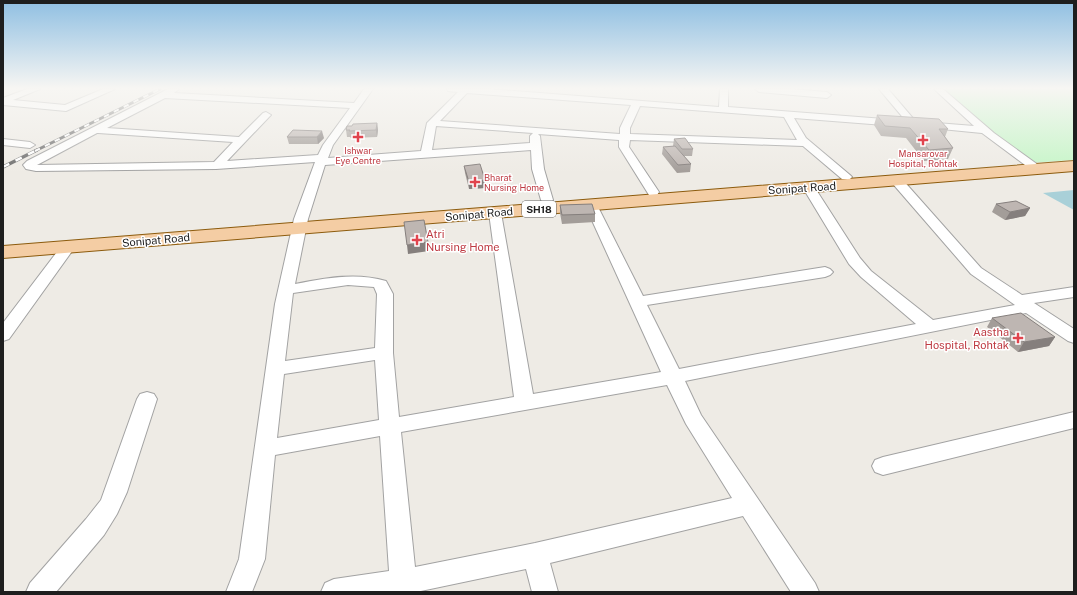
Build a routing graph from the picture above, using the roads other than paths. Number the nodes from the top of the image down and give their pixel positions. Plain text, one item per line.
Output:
1 (122, 117) edge
2 (264, 117) edge
3 (349, 117) edge
4 (437, 117) edge
5 (630, 117) edge
6 (788, 117) edge
7 (811, 117) edge
8 (907, 117) edge
9 (969, 117) edge
10 (841, 119) joint
11 (432, 123) junction
12 (914, 125) junction
13 (97, 130) junction
14 (984, 130) junction
15 (534, 131) junction
16 (624, 137) junction
17 (242, 140) junction
18 (3, 142) edge
19 (805, 143) junction
20 (30, 145) dead end
21 (536, 146) junction
22 (426, 154) junction
23 (1074, 158) edge
24 (321, 160) junction
25 (1030, 165) junction
26 (216, 166) junction
27 (1074, 166) edge
28 (846, 177) junction
29 (897, 181) junction
30 (810, 188) junction
31 (653, 192) junction
32 (547, 200) junction
33 (591, 205) junction
34 (495, 213) junction
35 (300, 224) junction
36 (3, 243) edge
37 (68, 247) junction
38 (3, 252) edge
39 (825, 272) dead end
40 (286, 290) junction
41 (1074, 292) edge
42 (638, 302) junction
43 (1024, 304) junction
44 (931, 327) junction
45 (3, 335) edge
46 (1074, 337) edge
47 (384, 354) junction
48 (275, 369) junction
49 (673, 377) junction
50 (147, 399) dead end
51 (525, 403) junction
52 (1074, 420) edge
53 (389, 426) junction
54 (266, 448) junction
55 (883, 466) dead end
56 (748, 504) junction
57 (535, 555) junction
58 (403, 582) junction
59 (39, 592) edge
60 (239, 592) edge
61 (334, 592) edge
62 (545, 592) edge
63 (806, 592) edge

1 - 13 street
2 - 17 street
3 - 24 street
4 - 11 street
5 - 16 street
6 - 19 street
7 - 10 street
8 - 12 street
9 - 14 street
10 - 12 street
11 - 15 street
11 - 22 street
12 - 14 street
13 - 17 street
13 - 26 street
14 - 25 street
15 - 16 street
15 - 21 street
16 - 19 street
16 - 31 street
17 - 26 street
18 - 20 street
19 - 28 street
21 - 22 street
21 - 32 street
22 - 24 street
23 - 25 main road, Sonipat Road / SH18
24 - 26 street
24 - 35 street
25 - 27 main road, Sonipat Road / SH18
25 - 28 main road, Sonipat Road / SH18
25 - 29 main road, Sonipat Road / SH18
28 - 31 main road, Sonipat Road / SH18
29 - 30 main road, Sonipat Road / SH18
29 - 43 street
30 - 33 main road, Sonipat Road / SH18
30 - 44 street
31 - 32 main road, Sonipat Road / SH18
32 - 35 main road, Sonipat Road / SH18
33 - 34 main road, Sonipat Road / SH18
33 - 42 street
34 - 35 main road, Sonipat Road / SH18
34 - 51 street
35 - 36 main road, Sonipat Road / SH18
35 - 37 main road, Sonipat Road / SH18
35 - 40 street
37 - 38 main road, Sonipat Road / SH18
37 - 45 street
39 - 42 street
40 - 47 street
40 - 48 street
41 - 43 street
42 - 49 street
43 - 44 street
43 - 46 street
44 - 49 street
47 - 48 street
47 - 53 street
48 - 54 street
49 - 51 street
49 - 56 street
50 - 59 street
51 - 53 street
52 - 55 street
53 - 54 street
53 - 58 street
54 - 60 street
56 - 57 street
56 - 63 street
57 - 58 street
57 - 62 street
58 - 61 street

